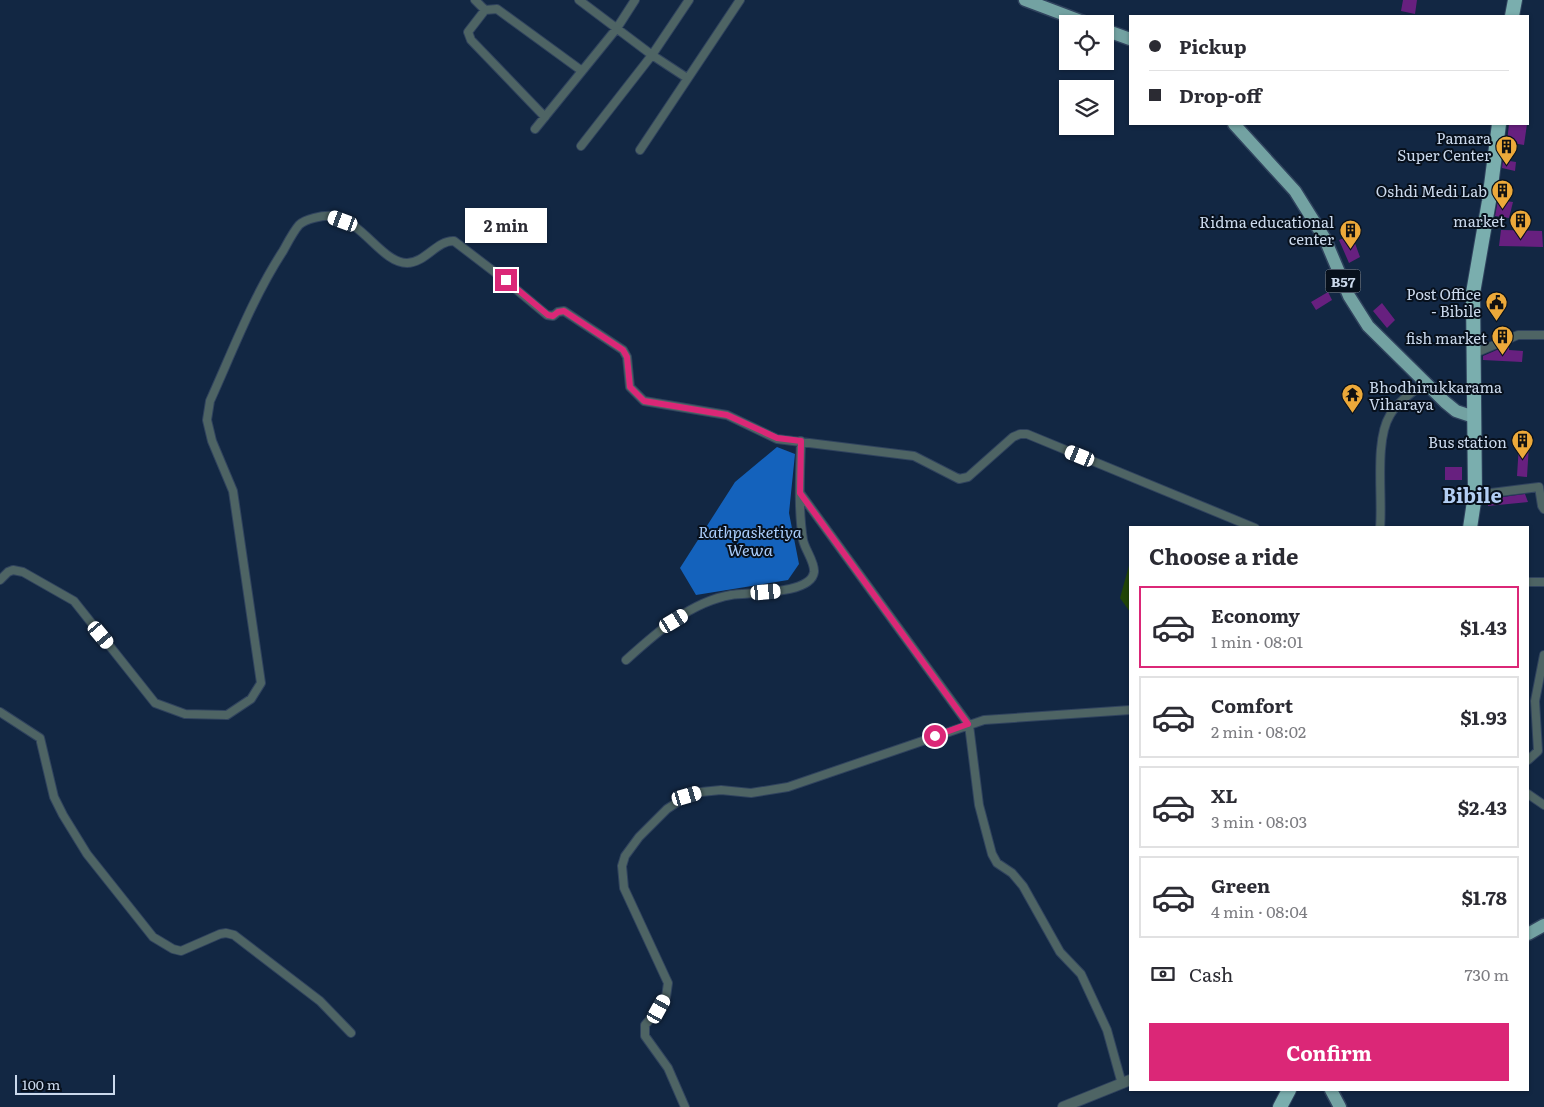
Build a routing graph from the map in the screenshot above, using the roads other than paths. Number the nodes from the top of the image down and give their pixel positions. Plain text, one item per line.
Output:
1 (475, 0) edge
2 (579, 0) edge
3 (635, 0) edge
4 (689, 0) edge
5 (740, 0) edge
6 (1025, 0) edge
7 (1515, 0) edge
8 (485, 10) junction
9 (1065, 15) edge
10 (1512, 15) edge
11 (617, 28) junction
12 (1114, 33) edge
13 (1129, 39) edge
14 (652, 55) junction
15 (582, 71) junction
16 (688, 78) junction
17 (545, 117) junction
18 (1235, 125) edge
19 (1499, 125) edge
20 (535, 129) dead end
21 (581, 146) dead end
22 (640, 150) dead end
23 (1544, 335) edge
24 (1475, 353) junction
25 (1424, 383) junction
26 (1474, 417) junction
27 (801, 441) junction
28 (800, 493) junction
29 (1475, 496) junction
30 (1544, 509) edge
31 (1250, 526) edge
32 (1380, 526) edge
33 (1470, 526) edge
34 (0, 580) edge
35 (1529, 582) edge
36 (1544, 582) edge
37 (1544, 655) edge
38 (626, 660) dead end
39 (1129, 710) edge
40 (0, 712) edge
41 (968, 724) junction
42 (1529, 759) edge
43 (1529, 795) edge
44 (1544, 805) edge
45 (1544, 925) edge
46 (1529, 933) edge
47 (351, 1033) dead end
48 (1126, 1082) edge
49 (1288, 1091) edge
50 (1332, 1091) edge
51 (685, 1107) edge
52 (1062, 1107) edge
53 (1280, 1107) edge
54 (1340, 1107) edge

1 - 8 street
2 - 11 street
3 - 11 street
4 - 14 street
5 - 16 street
6 - 9 main road
7 - 10 highway
8 - 15 street
8 - 17 street
11 - 14 street
11 - 15 street
12 - 13 main road
14 - 16 street
14 - 21 street
15 - 17 street
16 - 22 street
17 - 20 street
18 - 25 main road, B57
19 - 24 highway
23 - 24 street
24 - 26 highway
25 - 26 main road, B57
25 - 32 street
26 - 29 highway
27 - 28 street
27 - 31 street
27 - 34 street
28 - 38 street
28 - 41 street
29 - 30 street
29 - 33 highway
35 - 36 street
37 - 42 street
39 - 41 street
40 - 47 street
41 - 48 street
41 - 51 street
43 - 44 street
45 - 46 main road
48 - 52 street
49 - 53 highway
50 - 54 main road

